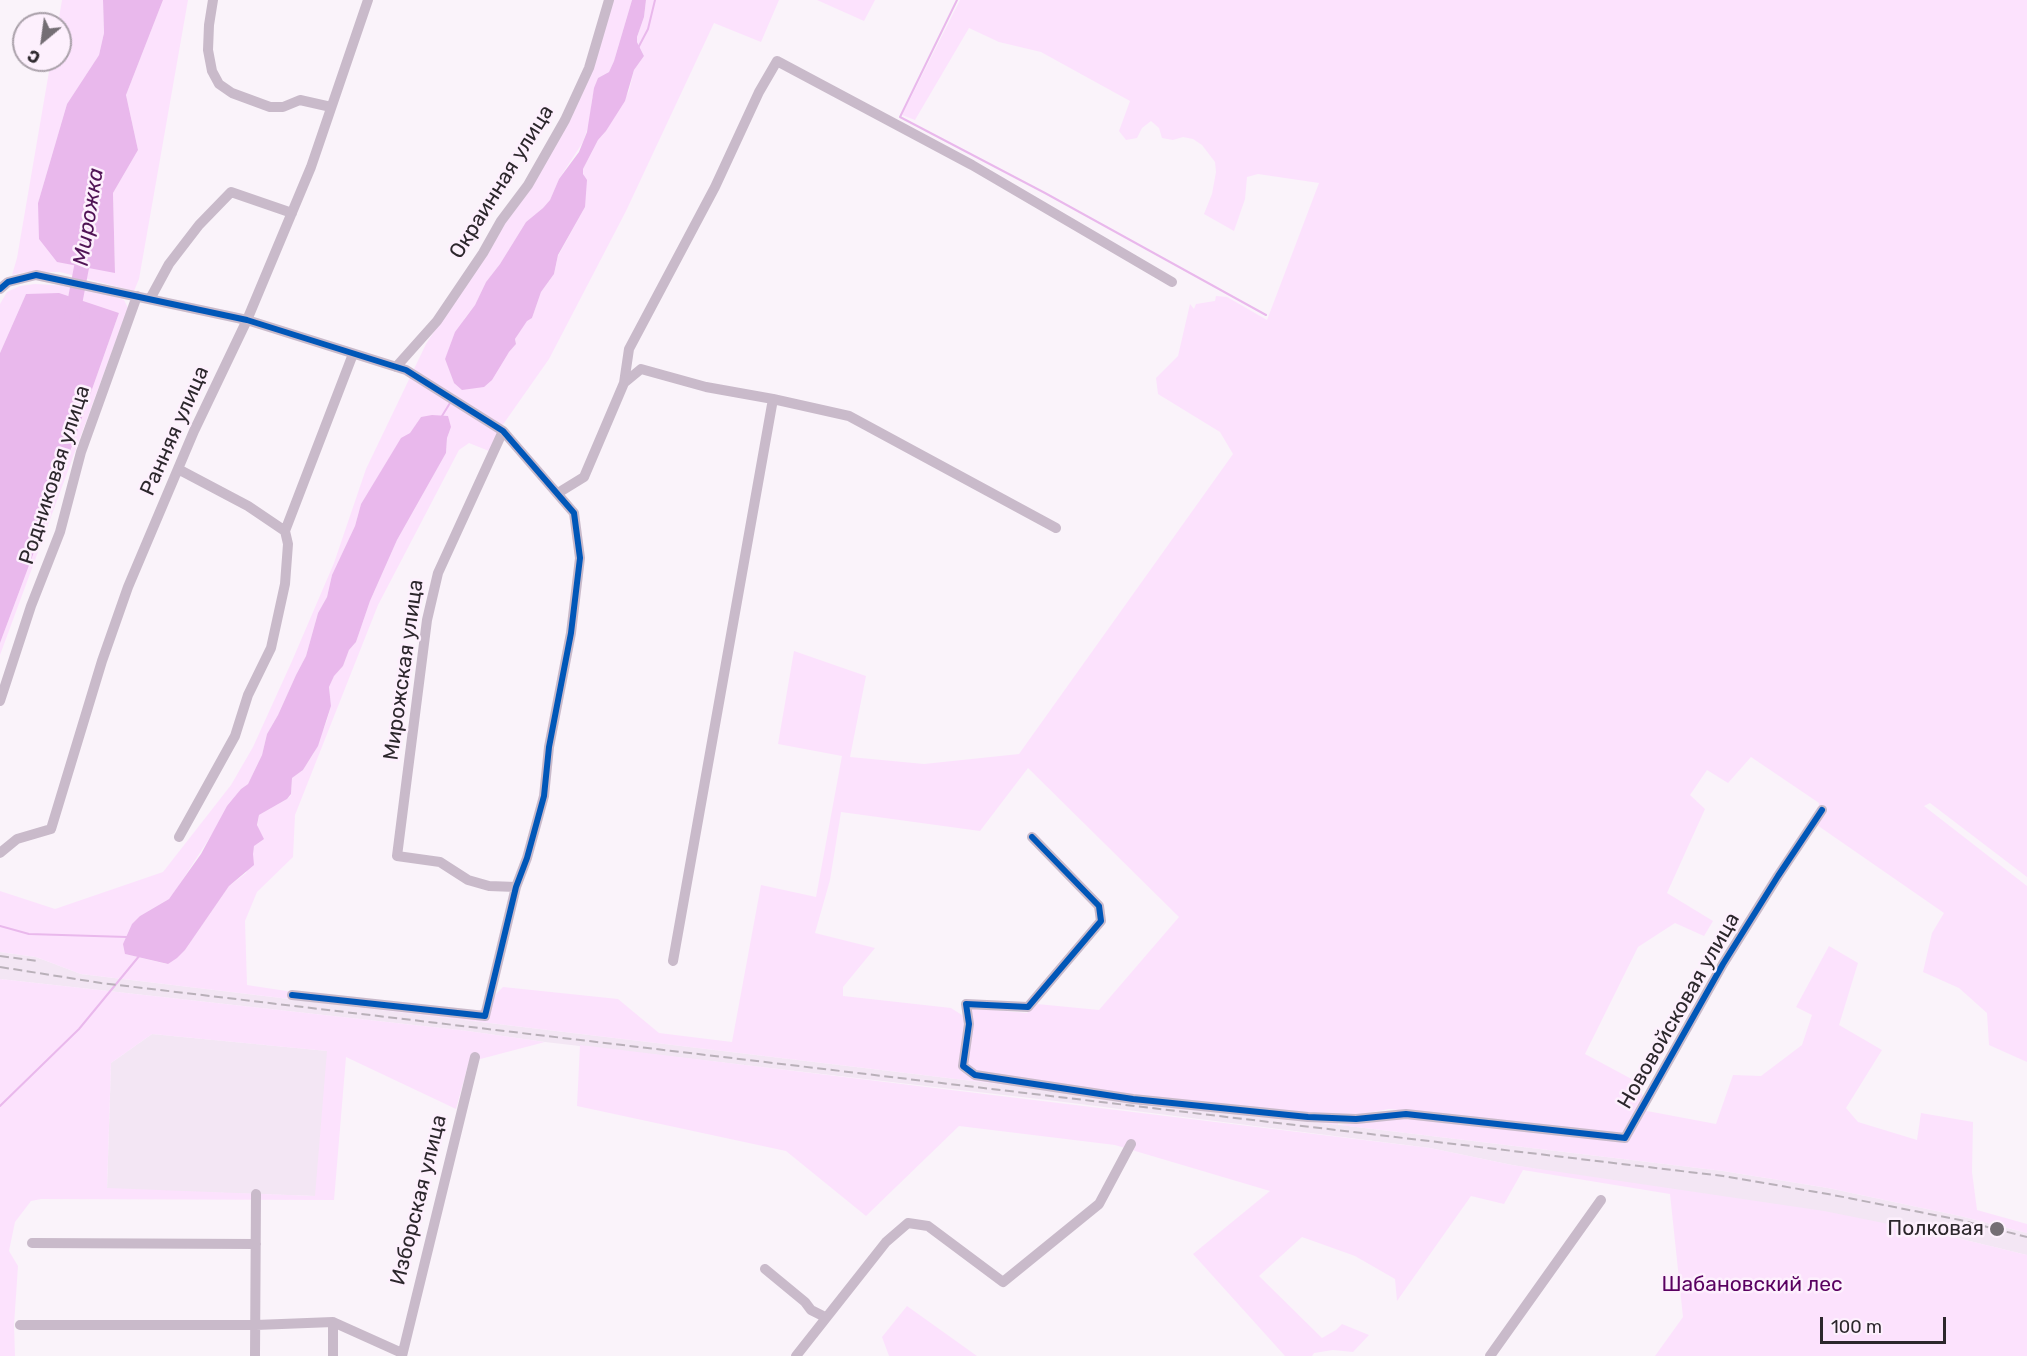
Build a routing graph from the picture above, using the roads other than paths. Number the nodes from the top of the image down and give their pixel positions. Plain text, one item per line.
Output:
1 (213, 0) edge
2 (368, 0) edge
3 (609, 0) edge
4 (331, 107) junction
5 (292, 213) junction
6 (1172, 282) dead end
7 (0, 289) edge
8 (132, 295) junction
9 (150, 299) junction
10 (248, 320) junction
11 (354, 354) junction
12 (396, 367) junction
13 (624, 382) junction
14 (773, 399) junction
15 (503, 431) junction
16 (178, 469) junction
17 (558, 493) junction
18 (1056, 528) dead end
19 (285, 531) junction
20 (0, 701) edge
21 (1822, 810) dead end
22 (179, 837) dead end
23 (1032, 837) dead end
24 (0, 853) edge
25 (516, 887) junction
26 (673, 961) dead end
27 (292, 995) dead end
28 (475, 1056) dead end
29 (1131, 1144) dead end
30 (256, 1194) dead end
31 (1601, 1200) dead end
32 (32, 1244) dead end
33 (256, 1244) junction
34 (765, 1269) dead end
35 (825, 1317) junction
36 (333, 1322) junction
37 (20, 1324) dead end
38 (256, 1324) junction
39 (402, 1355) edge
40 (255, 1356) edge
41 (333, 1356) edge
42 (796, 1356) edge
43 (1490, 1356) edge

1 - 4 street
2 - 4 street, Ранняя улица
3 - 12 street, Окраинная улица
4 - 5 street, Ранняя улица
5 - 9 street
5 - 10 street, Ранняя улица
6 - 13 street
7 - 8 street
8 - 9 street
8 - 20 street, Родниковая улица
9 - 10 street
10 - 11 street
10 - 16 street, Ранняя улица
11 - 12 street
11 - 19 street
12 - 15 street
13 - 14 street
13 - 17 street
14 - 18 street
14 - 26 street
15 - 17 street
15 - 25 street, Мирожская улица
16 - 19 street
16 - 24 street, Ранняя улица
17 - 25 street
19 - 22 street
21 - 23 street, Нововойсковая улица
25 - 27 street
28 - 39 street, Изборская улица
29 - 35 street
30 - 33 street
31 - 43 street
32 - 33 street
33 - 38 street
34 - 35 street
35 - 42 street
36 - 38 street
36 - 39 street
36 - 41 street
37 - 38 street
38 - 40 street

